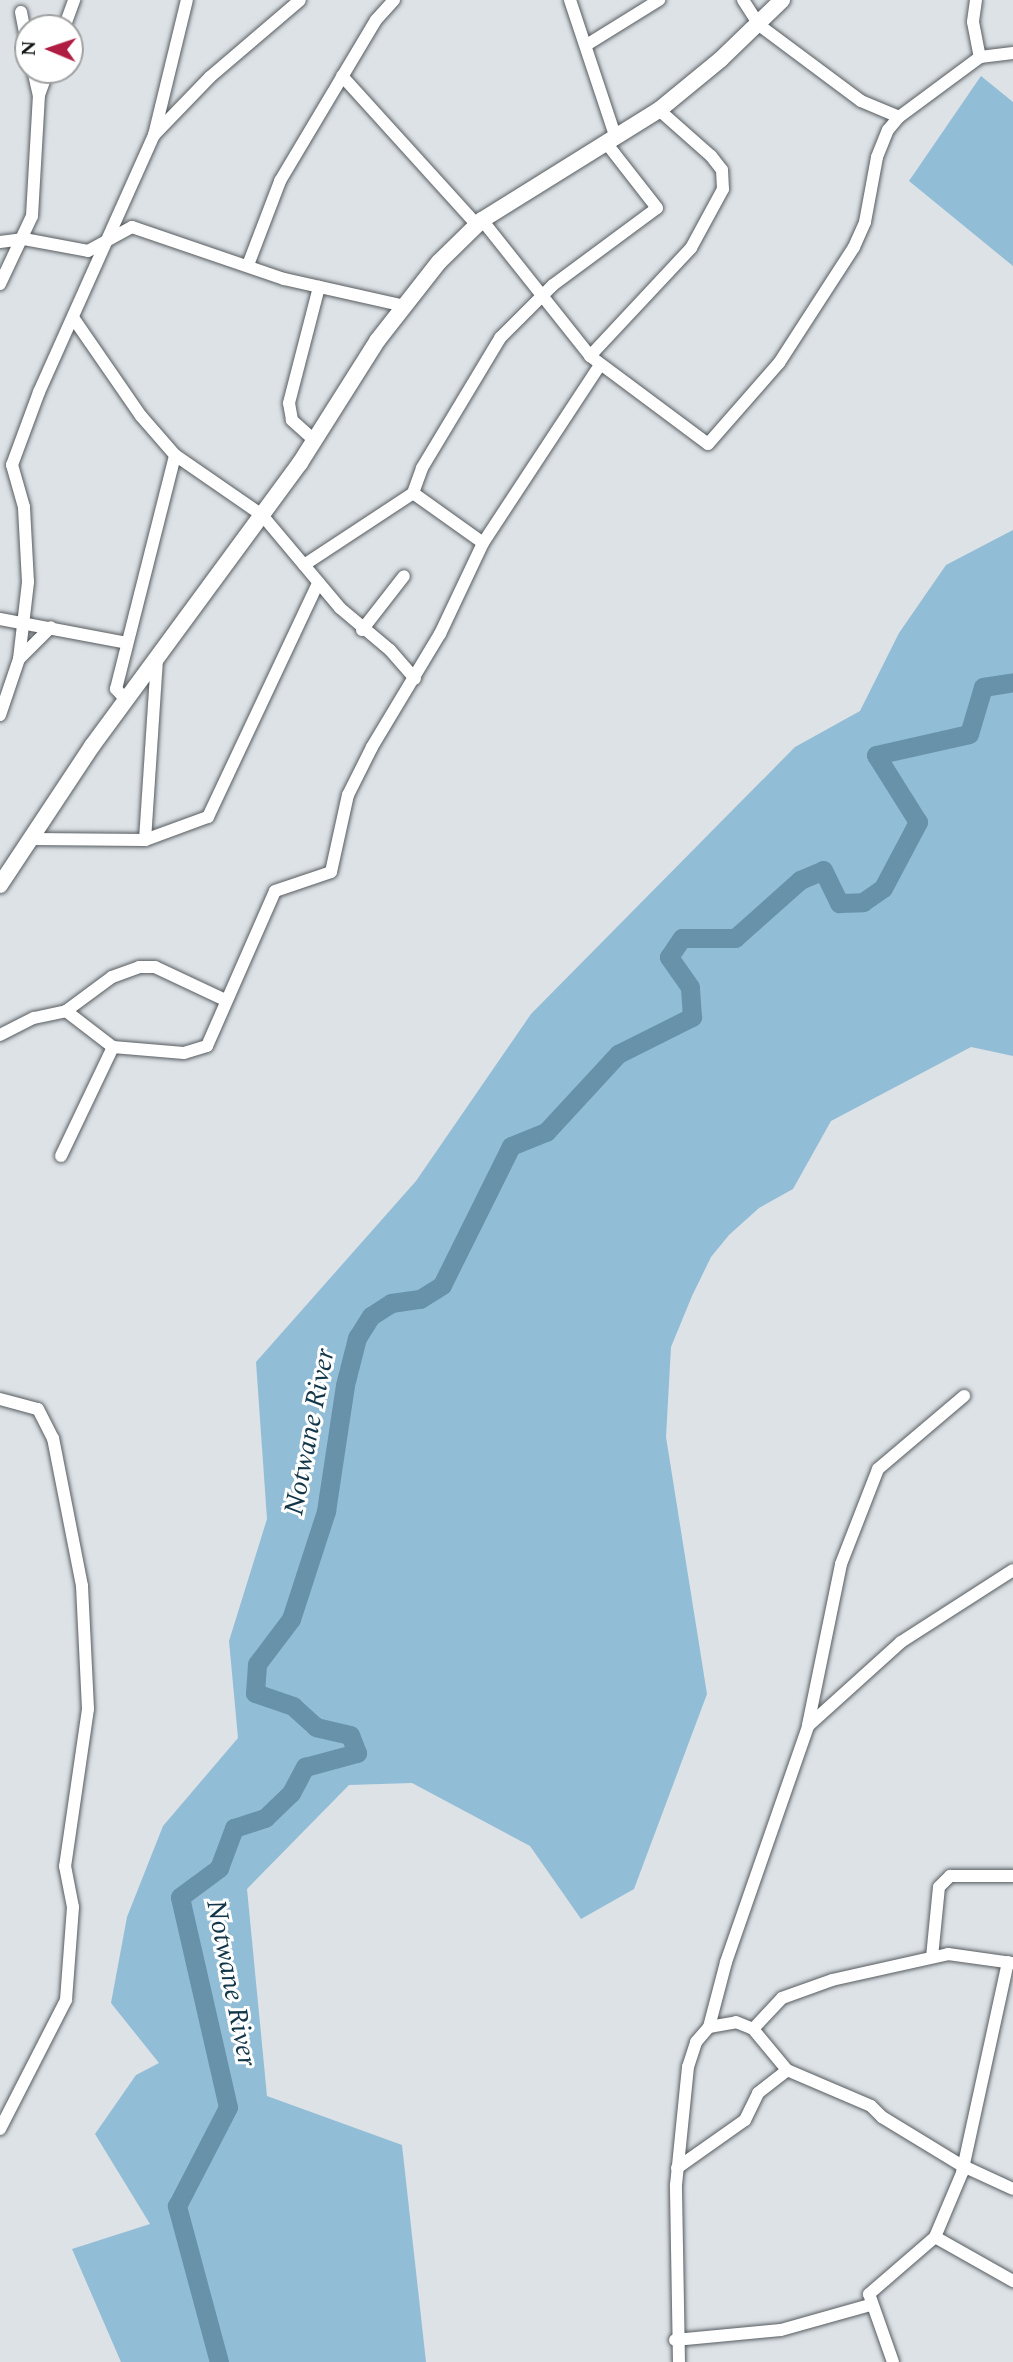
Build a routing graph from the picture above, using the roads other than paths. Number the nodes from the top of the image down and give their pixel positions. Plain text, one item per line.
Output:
1 (187, 0) edge
2 (300, 0) edge
3 (394, 0) edge
4 (570, 0) edge
5 (659, 0) edge
6 (743, 0) edge
7 (782, 0) edge
8 (976, 0) edge
9 (759, 25) junction
10 (588, 44) junction
11 (1013, 53) edge
12 (981, 57) junction
13 (342, 76) junction
14 (36, 84) edge
15 (43, 84) edge
16 (39, 95) junction
17 (659, 110) junction
18 (899, 117) junction
19 (154, 135) junction
20 (611, 141) junction
21 (479, 222) junction
22 (113, 233) junction
23 (24, 239) junction
24 (0, 242) edge
25 (248, 265) junction
26 (0, 284) edge
27 (319, 287) junction
28 (540, 297) junction
29 (405, 306) junction
30 (74, 320) junction
31 (590, 356) junction
32 (600, 365) junction
33 (314, 440) junction
34 (176, 455) junction
35 (6, 465) edge
36 (413, 493) junction
37 (262, 515) junction
38 (483, 543) junction
39 (304, 565) junction
40 (404, 576) dead end
41 (318, 583) junction
42 (0, 619) edge
43 (24, 622) junction
44 (51, 626) junction
45 (362, 630) junction
46 (127, 643) junction
47 (19, 659) junction
48 (157, 660) junction
49 (415, 679) junction
50 (126, 700) junction
51 (0, 715) edge
52 (33, 839) junction
53 (145, 840) junction
54 (0, 885) edge
55 (225, 1000) junction
56 (66, 1011) junction
57 (0, 1035) edge
58 (113, 1047) junction
59 (61, 1156) dead end
60 (964, 1396) dead end
61 (0, 1399) edge
62 (1013, 1570) edge
63 (808, 1726) junction
64 (1013, 1876) edge
65 (932, 1957) junction
66 (1011, 1962) edge
67 (709, 2027) junction
68 (753, 2028) junction
69 (787, 2070) junction
70 (0, 2129) edge
71 (961, 2165) junction
72 (677, 2168) junction
73 (1013, 2189) edge
74 (935, 2237) junction
75 (1013, 2281) edge
76 (870, 2305) junction
77 (675, 2340) junction
78 (679, 2362) edge
79 (893, 2362) edge

1 - 19 street
2 - 19 street
3 - 13 street
4 - 10 street
5 - 10 street
6 - 9 street
7 - 9 street
8 - 12 street
9 - 17 street
9 - 18 street
10 - 20 street
11 - 12 street
12 - 18 street
13 - 21 street
13 - 25 street
14 - 16 street
15 - 16 street
16 - 23 street
17 - 20 street
17 - 31 street
18 - 32 street
19 - 22 street
20 - 21 street
20 - 28 street
21 - 28 street
21 - 29 street
22 - 23 street
22 - 25 street
22 - 30 street
23 - 24 street
23 - 26 street
25 - 27 street
27 - 29 street
27 - 33 street
28 - 31 street
28 - 36 street
29 - 33 street
30 - 34 street
30 - 35 street
31 - 32 street
32 - 38 street
33 - 37 street
34 - 37 street
34 - 46 street
35 - 43 street
36 - 38 street
36 - 39 street
37 - 39 street
37 - 48 street
38 - 49 street
39 - 41 street
40 - 45 street
41 - 45 street
41 - 53 street
42 - 43 street
43 - 44 street
43 - 47 street
44 - 46 street
44 - 47 street
45 - 49 street
46 - 50 street
47 - 51 street
48 - 50 street
48 - 53 street
49 - 55 street
50 - 52 street
52 - 53 street
52 - 54 street
55 - 56 street
55 - 58 street
56 - 57 street
56 - 58 street
58 - 59 street
60 - 63 street
61 - 70 street
62 - 63 street
63 - 67 street
64 - 65 street
65 - 66 street
65 - 68 street
66 - 71 street
67 - 68 street
67 - 72 street
68 - 69 street
69 - 71 street
69 - 72 street
71 - 73 street
71 - 74 street
72 - 77 street
74 - 75 street
74 - 76 street
76 - 77 street
76 - 79 street
77 - 78 street

